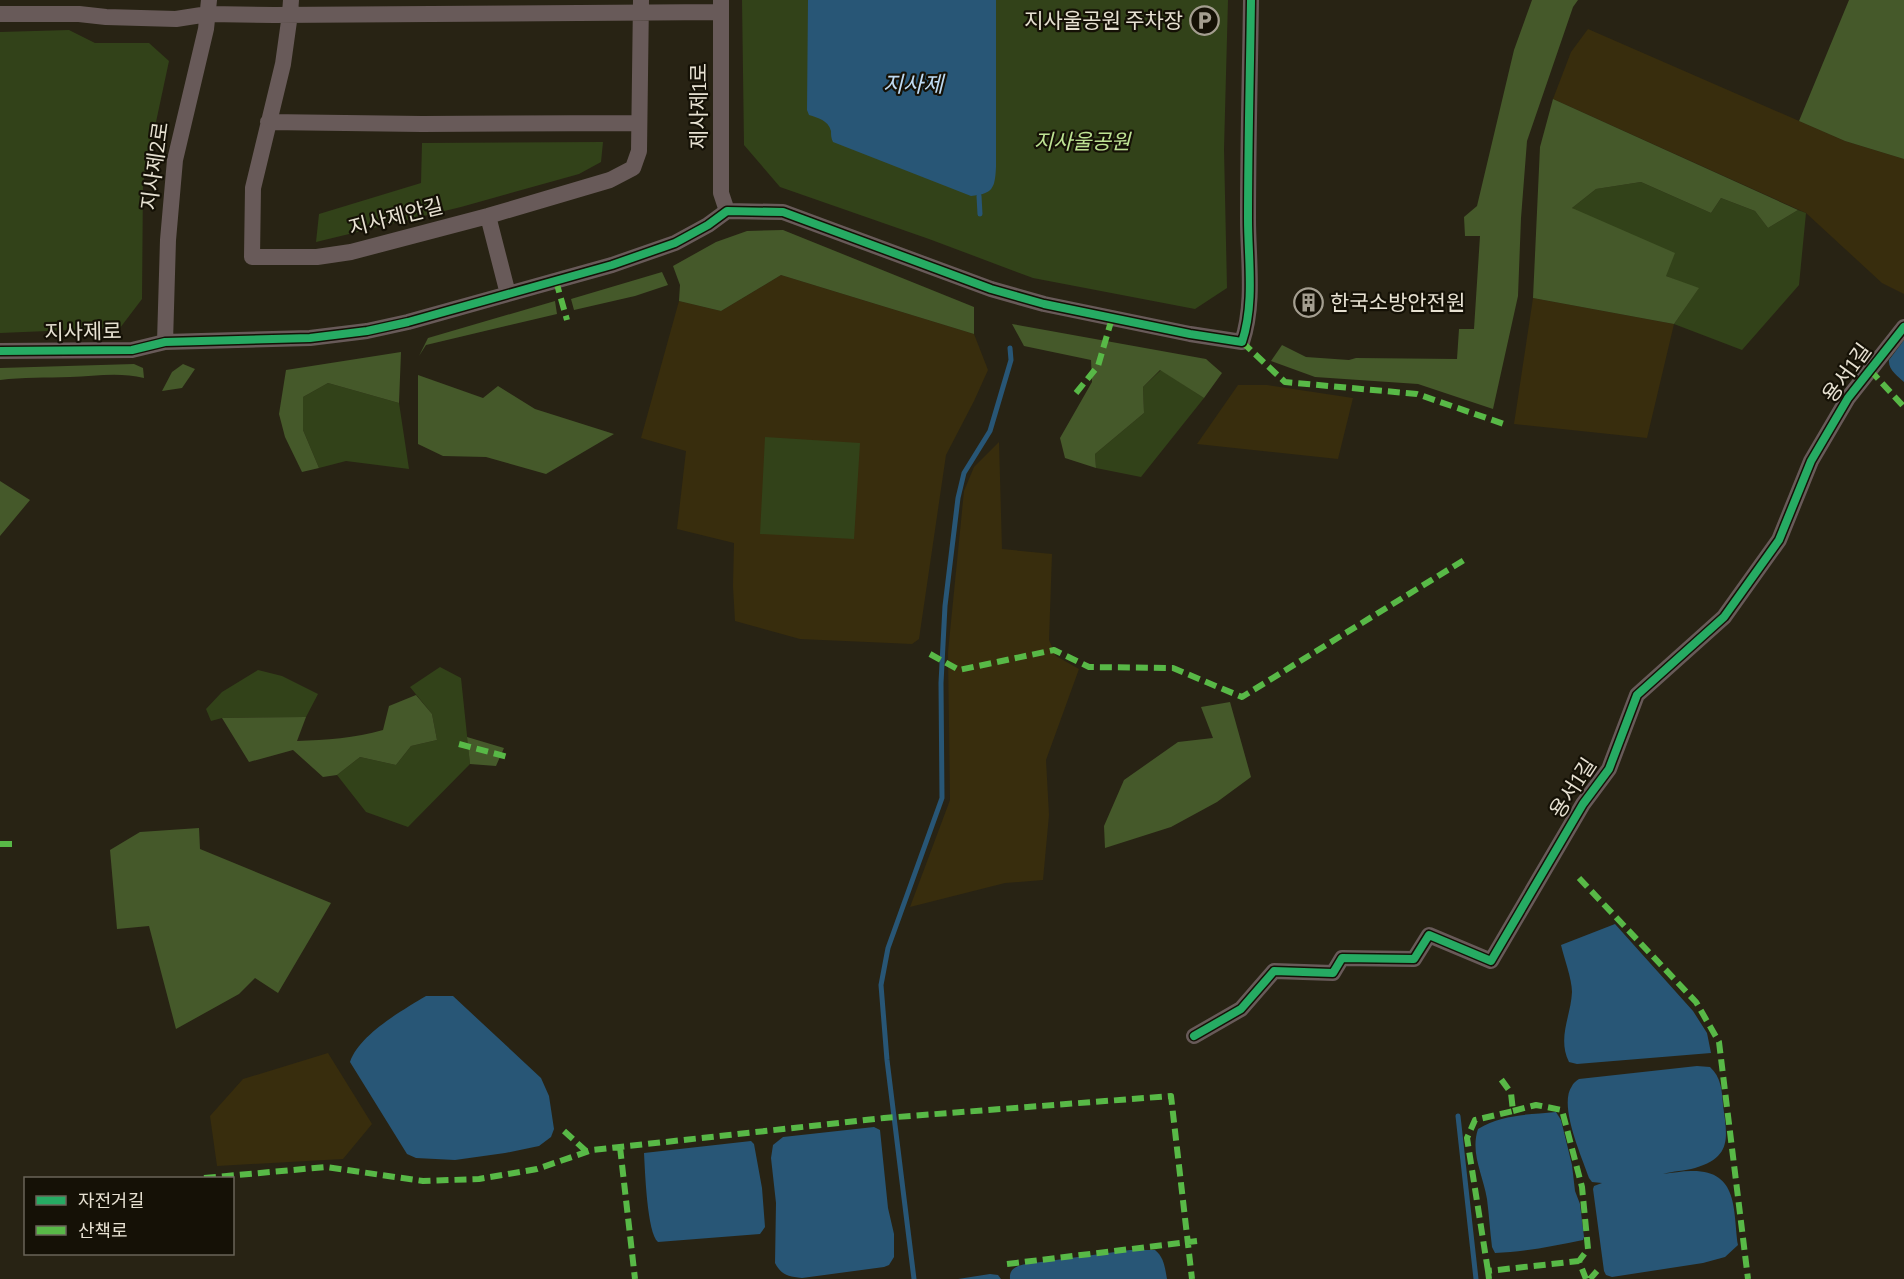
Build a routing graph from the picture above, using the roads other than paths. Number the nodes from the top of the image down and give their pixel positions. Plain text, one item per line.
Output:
1 (1251, 0) edge
2 (722, 6) edge
3 (208, 7) edge
4 (290, 7) edge
5 (641, 7) edge
6 (0, 14) edge
7 (268, 122) junction
8 (639, 123) junction
9 (727, 211) junction
10 (488, 216) junction
11 (508, 294) junction
12 (1904, 327) edge
13 (165, 342) junction
14 (0, 351) edge
15 (1194, 1036) dead end

1 - 9 street
2 - 5 street
2 - 9 street, 제사제1로
3 - 4 street
3 - 6 street
3 - 13 street, 지사제2로
4 - 5 street
4 - 7 street, 지사제안길
5 - 8 street, 지사제안길
7 - 8 street
7 - 10 street, 지사제안길
8 - 10 street, 지사제안길
9 - 11 street, 지사제로
10 - 11 street
11 - 13 street, 지사제로
12 - 15 street, 용서1길
13 - 14 street, 지사제로

